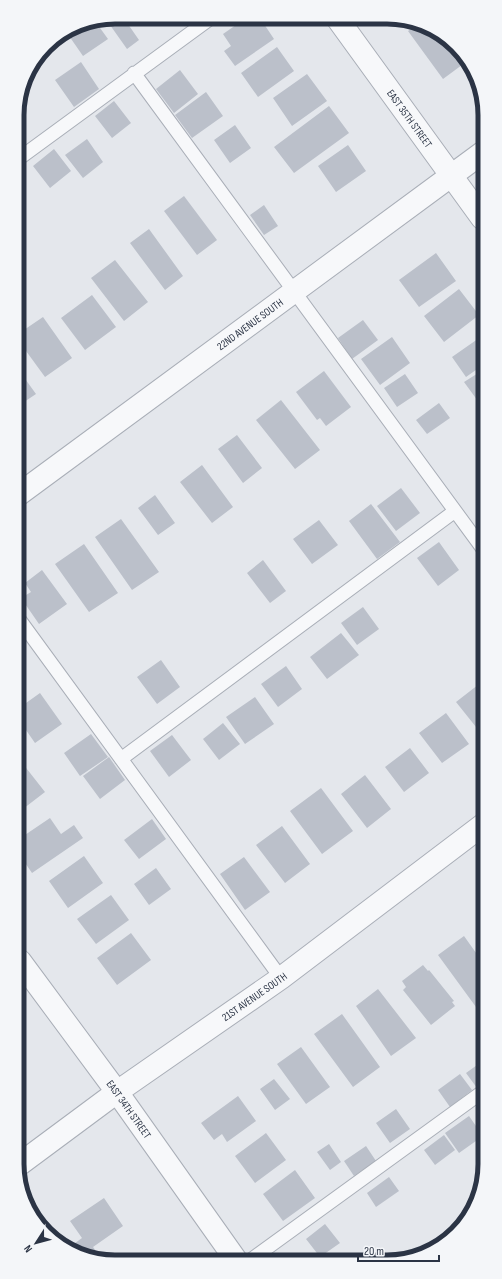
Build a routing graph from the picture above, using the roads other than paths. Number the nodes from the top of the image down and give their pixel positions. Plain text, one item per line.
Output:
1 (202, 24) edge
2 (342, 24) edge
3 (134, 72) junction
4 (24, 155) edge
5 (478, 156) edge
6 (451, 175) junction
7 (478, 212) edge
8 (294, 290) junction
9 (24, 491) edge
10 (455, 511) junction
11 (478, 542) edge
12 (24, 626) edge
13 (121, 759) junction
14 (478, 829) edge
15 (24, 966) edge
16 (281, 978) junction
17 (117, 1092) junction
18 (478, 1095) edge
19 (24, 1161) edge
20 (232, 1255) edge
21 (258, 1255) edge

1 - 3 lane
2 - 6 street, EAST 35TH STREET
3 - 4 lane
3 - 8 lane
5 - 6 street, 22ND AVENUE SOUTH
6 - 7 street, EAST 35TH STREET
6 - 8 street, 22ND AVENUE SOUTH
8 - 9 street, 22ND AVENUE SOUTH
8 - 10 lane
10 - 11 lane
10 - 13 lane
12 - 13 lane
13 - 16 lane
14 - 16 street, 21ST AVENUE SOUTH
15 - 17 street, EAST 34TH STREET
16 - 17 street, 21ST AVENUE SOUTH
17 - 19 street, 21ST AVENUE SOUTH
17 - 20 street, EAST 34TH STREET
18 - 21 lane

